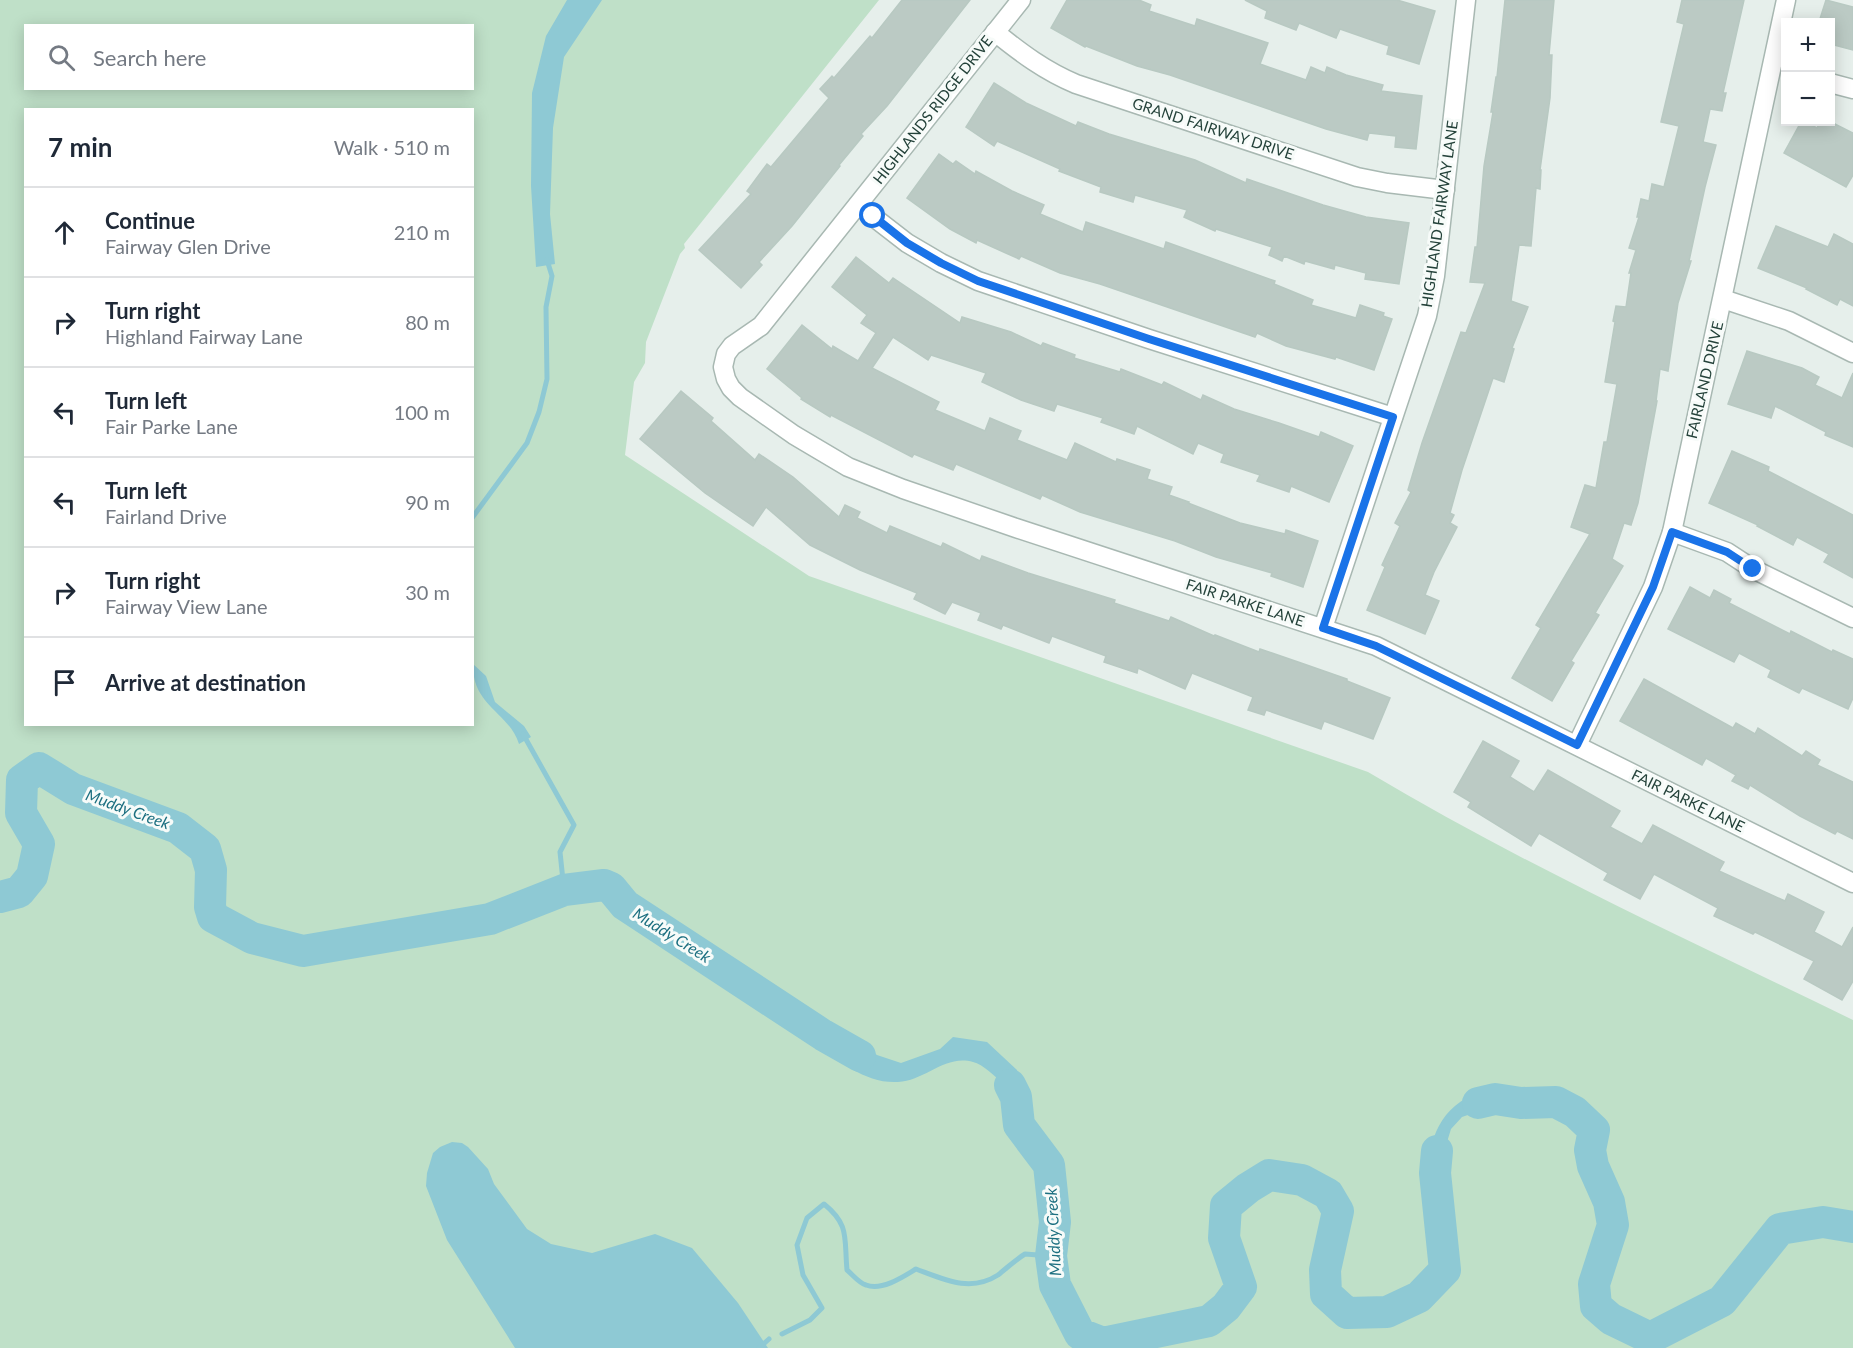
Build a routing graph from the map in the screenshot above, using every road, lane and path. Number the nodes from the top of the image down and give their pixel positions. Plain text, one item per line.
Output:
1 (1021, 0) edge
2 (1466, 0) edge
3 (1786, 0) edge
4 (995, 32) junction
5 (1779, 70) edge
6 (1835, 84) edge
7 (1853, 89) edge
8 (1445, 190) junction
9 (858, 205) junction
10 (1723, 300) junction
11 (1853, 353) edge
12 (726, 354) joint
13 (1393, 417) junction
14 (1672, 532) junction
15 (1853, 618) edge
16 (1323, 628) junction
17 (1577, 745) junction
18 (1853, 883) edge

1 - 4 street, HIGHLANDS RIDGE DRIVE
2 - 8 street, HIGHLAND FAIRWAY LANE
3 - 5 street, FAIRLAND DRIVE
4 - 8 street, GRAND FAIRWAY DRIVE
4 - 9 street, HIGHLANDS RIDGE DRIVE
5 - 10 street, FAIRLAND DRIVE
6 - 7 street
8 - 13 street, HIGHLAND FAIRWAY LANE
9 - 12 street, HIGHLANDS RIDGE DRIVE
9 - 13 street
10 - 11 street
10 - 14 street, FAIRLAND DRIVE
12 - 16 street, FAIR PARKE LANE
13 - 16 street, HIGHLAND FAIRWAY LANE
14 - 15 street
14 - 17 street, FAIRLAND DRIVE
16 - 17 street, FAIR PARKE LANE
17 - 18 street, FAIR PARKE LANE

